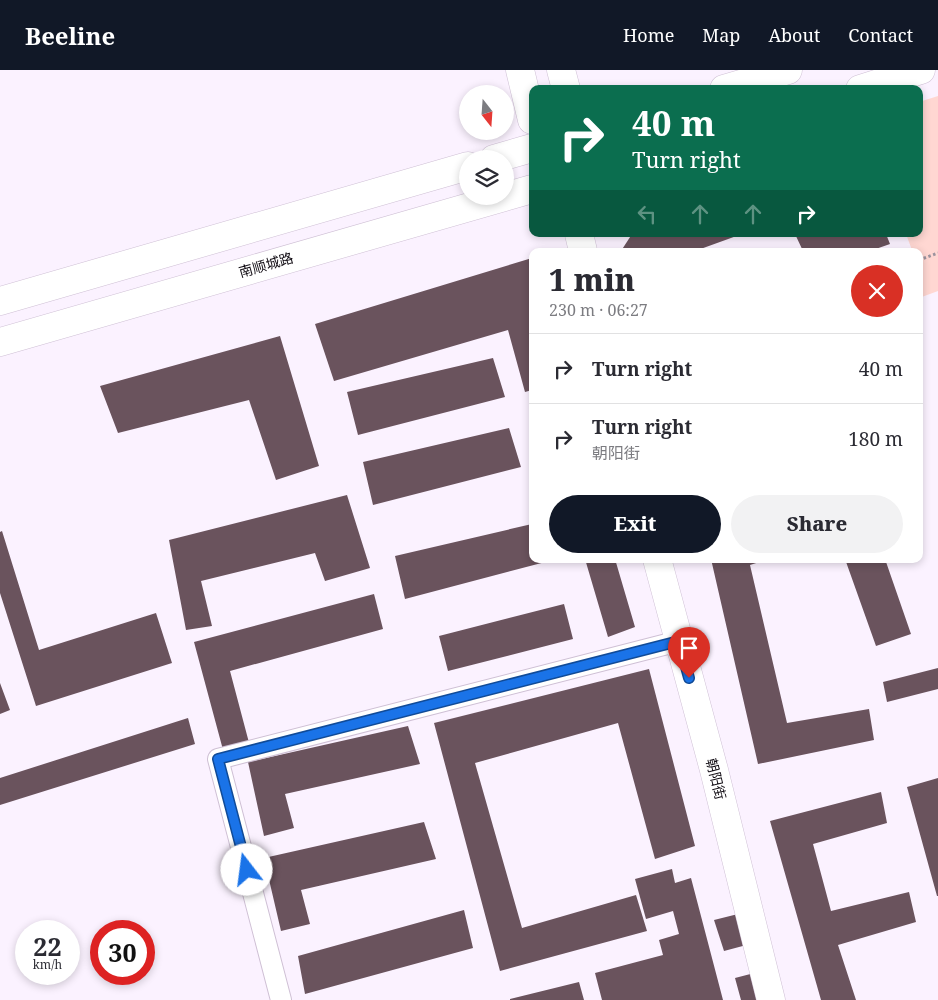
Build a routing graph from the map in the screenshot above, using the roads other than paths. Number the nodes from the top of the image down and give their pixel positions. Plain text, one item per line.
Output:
1 (520, 70) edge
2 (561, 70) edge
3 (788, 70) edge
4 (921, 70) edge
5 (565, 85) edge
6 (737, 85) edge
7 (873, 85) edge
8 (529, 108) edge
9 (529, 149) edge
10 (514, 153) edge
11 (459, 169) edge
12 (529, 189) edge
13 (0, 301) edge
14 (0, 342) edge
15 (658, 563) edge
16 (679, 641) junction
17 (281, 1000) edge
18 (771, 1000) edge

1 - 8 main road
2 - 5 main road
3 - 6 main road
4 - 7 main road
9 - 10 main road
11 - 13 main road
12 - 14 main road, 南顺城路
15 - 16 main road, 朝阳街
16 - 17 street
16 - 18 main road, 朝阳街

